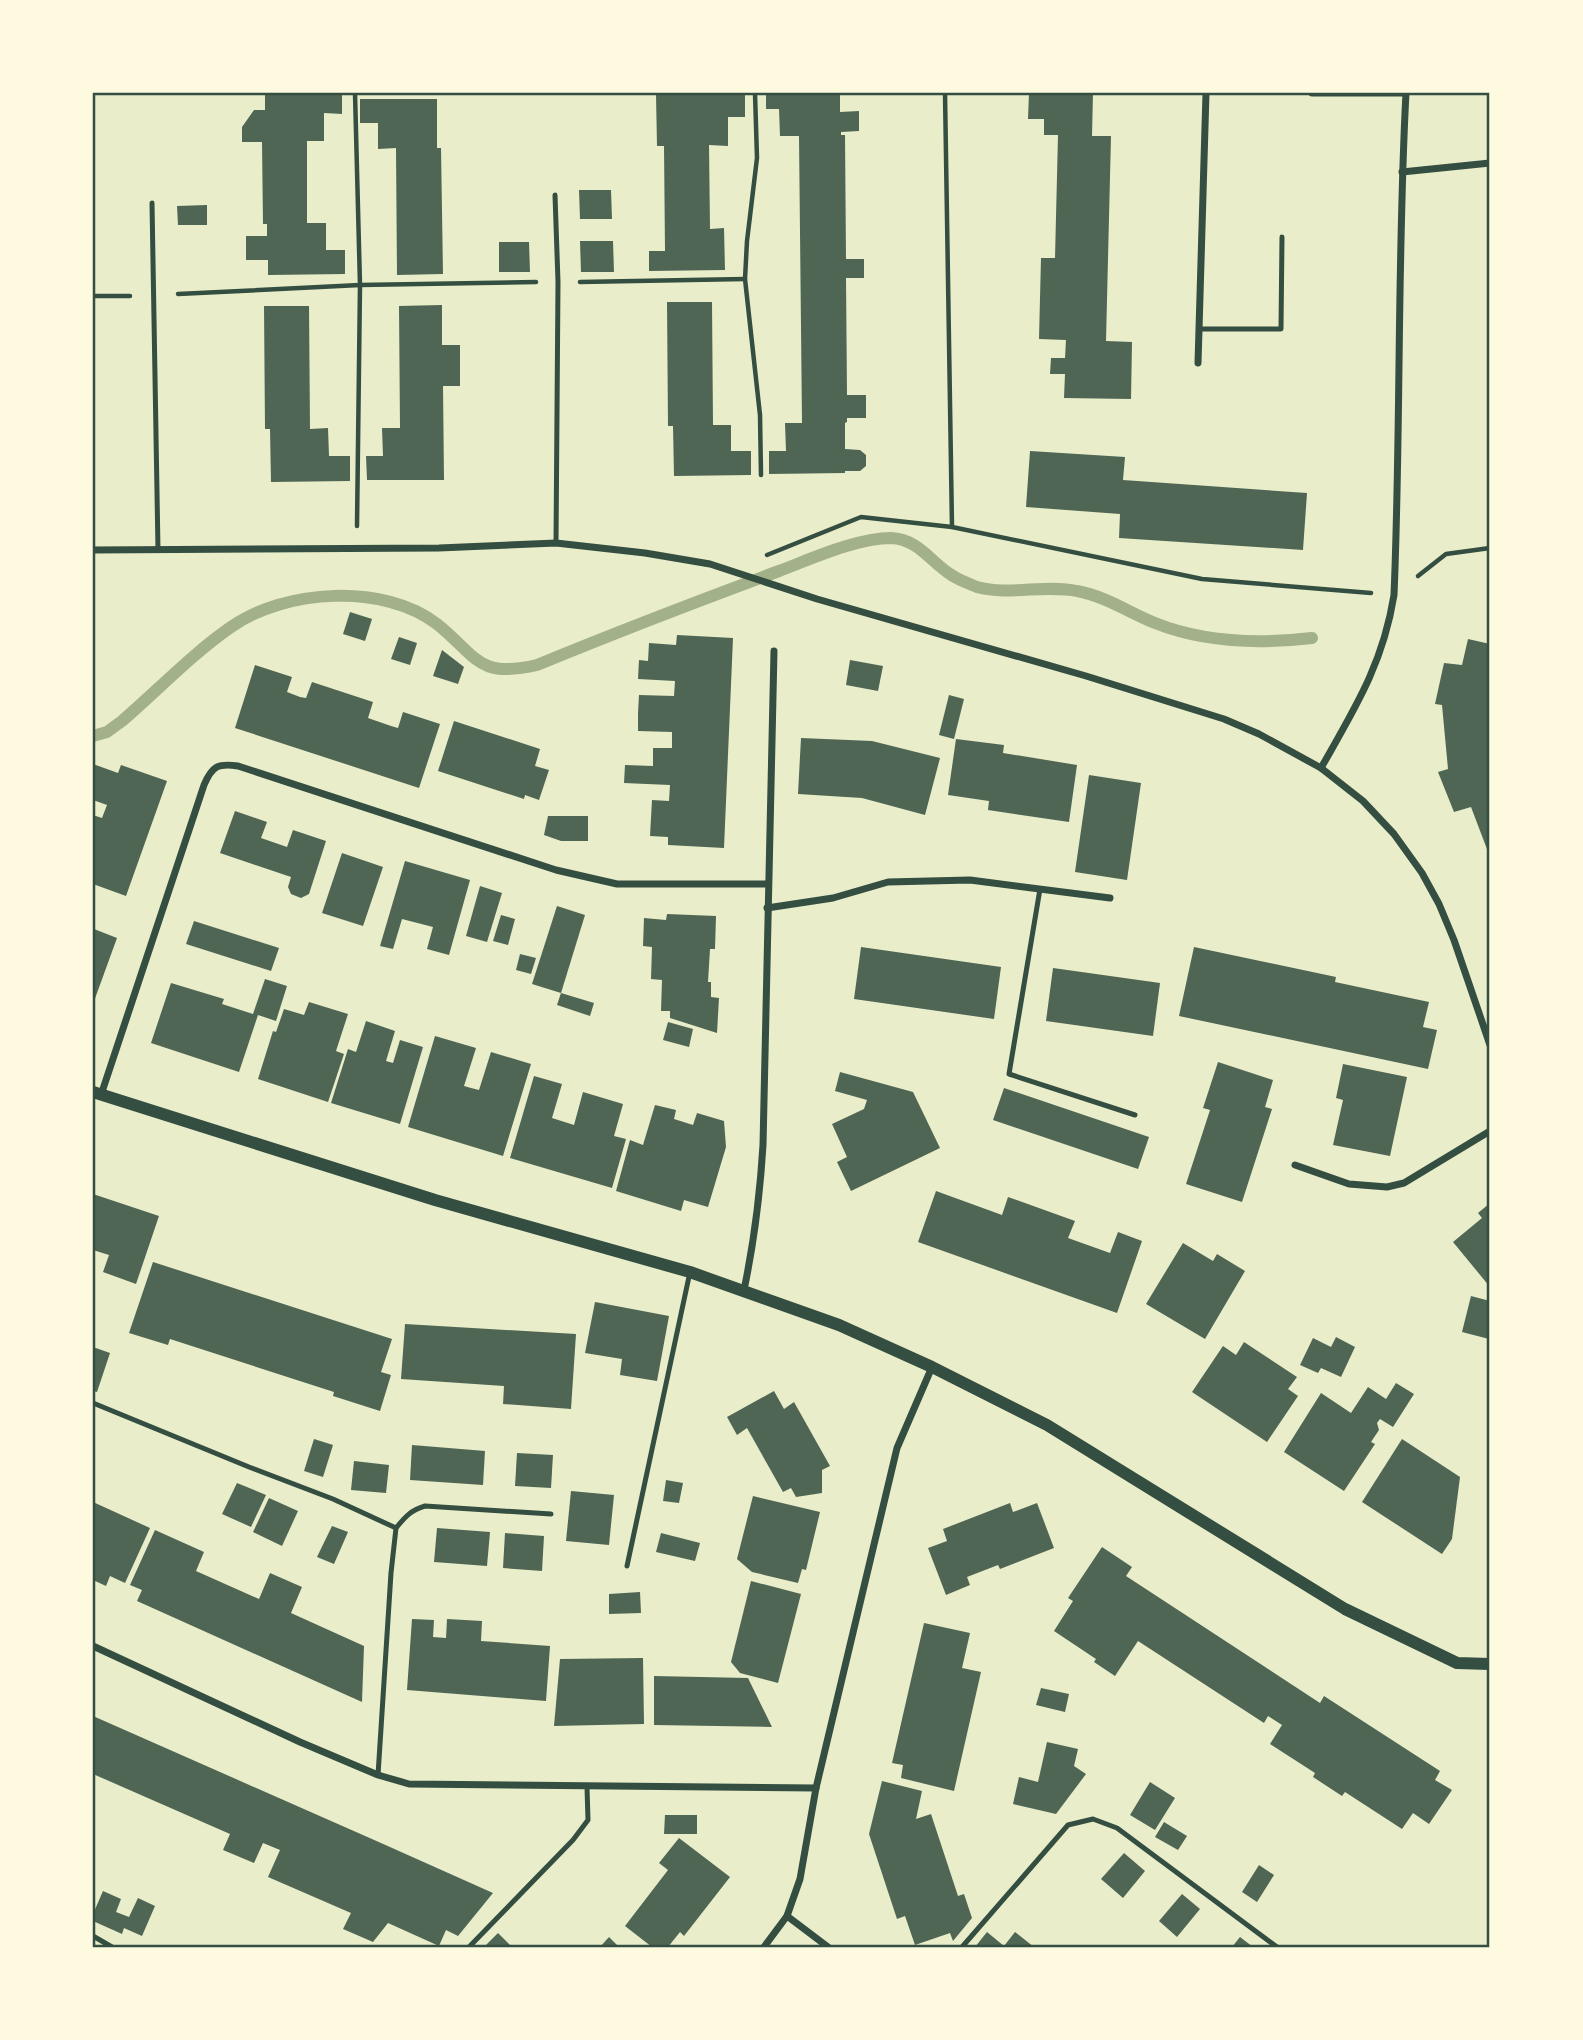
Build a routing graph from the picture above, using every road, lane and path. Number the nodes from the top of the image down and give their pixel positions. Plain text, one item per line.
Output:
1 (355, 93) edge
2 (755, 93) edge
3 (945, 93) edge
4 (1206, 93) edge
5 (1312, 93) edge
6 (1406, 93) edge
7 (1490, 163) edge
8 (1402, 172) junction
9 (555, 195) dead end
10 (152, 203) dead end
11 (1282, 237) dead end
12 (745, 279) junction
13 (558, 282) junction
14 (360, 285) junction
15 (154, 295) junction
16 (93, 296) edge
17 (1199, 329) junction
18 (1198, 363) dead end
19 (761, 475) dead end
20 (952, 527) junction
21 (556, 543) junction
22 (357, 548) junction
23 (1490, 548) edge
24 (93, 550) edge
25 (158, 550) junction
26 (772, 555) dead end
27 (1394, 595) junction
28 (774, 651) dead end
29 (1321, 768) junction
30 (768, 884) junction
31 (1041, 889) junction
32 (1110, 898) dead end
33 (767, 908) junction
34 (1490, 1045) edge
35 (97, 1094) edge
36 (1135, 1115) dead end
37 (1490, 1131) edge
38 (1295, 1165) dead end
39 (690, 1272) junction
40 (744, 1290) junction
41 (932, 1367) junction
42 (93, 1403) edge
43 (551, 1514) dead end
44 (396, 1528) junction
45 (627, 1566) dead end
46 (93, 1646) edge
47 (1490, 1664) edge
48 (378, 1776) junction
49 (587, 1787) junction
50 (816, 1788) junction
51 (788, 1916) junction
52 (93, 1936) edge
53 (112, 1947) edge
54 (469, 1947) edge
55 (764, 1947) edge
56 (828, 1947) edge
57 (962, 1947) edge
58 (1277, 1947) edge

1 - 14 path
2 - 12 path
3 - 20 path
4 - 17 street
5 - 6 street
6 - 8 street
7 - 8 street
8 - 27 street
9 - 13 lane
10 - 15 lane
11 - 17 lane
12 - 13 path
12 - 19 path
13 - 14 path
13 - 21 lane
14 - 15 path
14 - 22 path
15 - 16 path
15 - 25 lane
17 - 18 street
20 - 26 path
20 - 27 path
21 - 22 street
21 - 29 street
22 - 25 street
23 - 27 path
24 - 25 street
27 - 29 street
28 - 30 street
29 - 34 street
30 - 33 street
30 - 35 street
31 - 32 street
31 - 33 street
31 - 36 lane
33 - 40 street
35 - 39 street
37 - 38 street
39 - 40 street
39 - 45 lane
40 - 41 street
41 - 47 street
41 - 50 street
42 - 44 lane
43 - 44 lane
44 - 48 lane
46 - 48 street
48 - 49 street
49 - 50 street
49 - 54 lane
50 - 51 street
51 - 55 street
51 - 56 street
52 - 53 lane
57 - 58 lane

